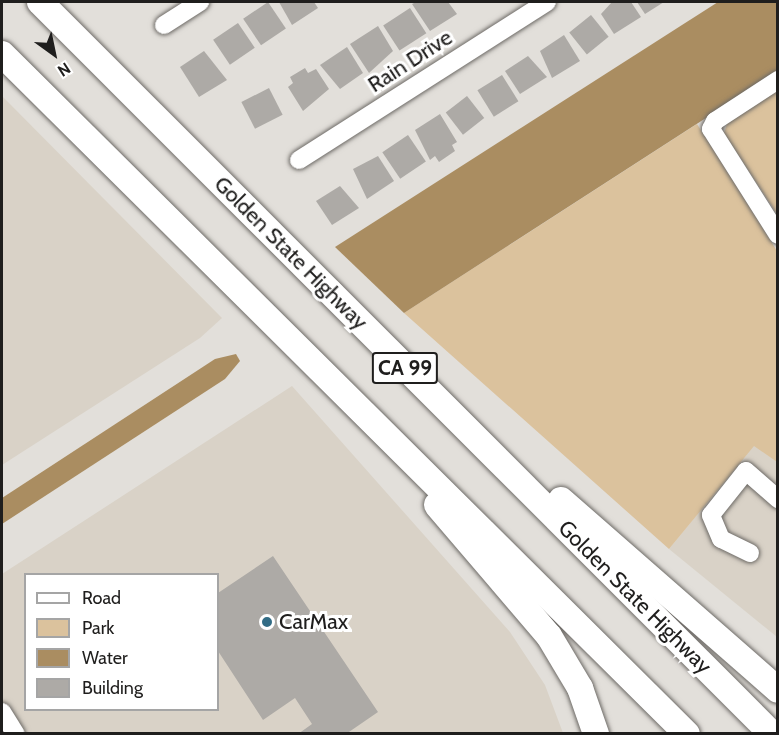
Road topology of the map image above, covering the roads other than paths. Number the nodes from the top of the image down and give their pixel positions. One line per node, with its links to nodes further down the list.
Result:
1 (40, 2): 9 (highway, Golden State Highway / CA 99)
2 (200, 2): 4 (street)
3 (547, 2): 7 (street, Rain Drive)
4 (164, 25)
5 (2, 54): 10 (highway, CA 99)
6 (777, 80): 8 (street)
7 (299, 160)
8 (777, 235)
9 (355, 318): 13 (highway); 18 (highway, Golden State Highway / CA 99)
10 (310, 356): 16 (highway); 17 (highway, CA 99)
11 (777, 499): 12 (street)
12 (750, 553)
13 (777, 690)
14 (2, 712): 15 (street)
15 (16, 734)
16 (596, 734)
17 (687, 734)
18 (772, 734)

